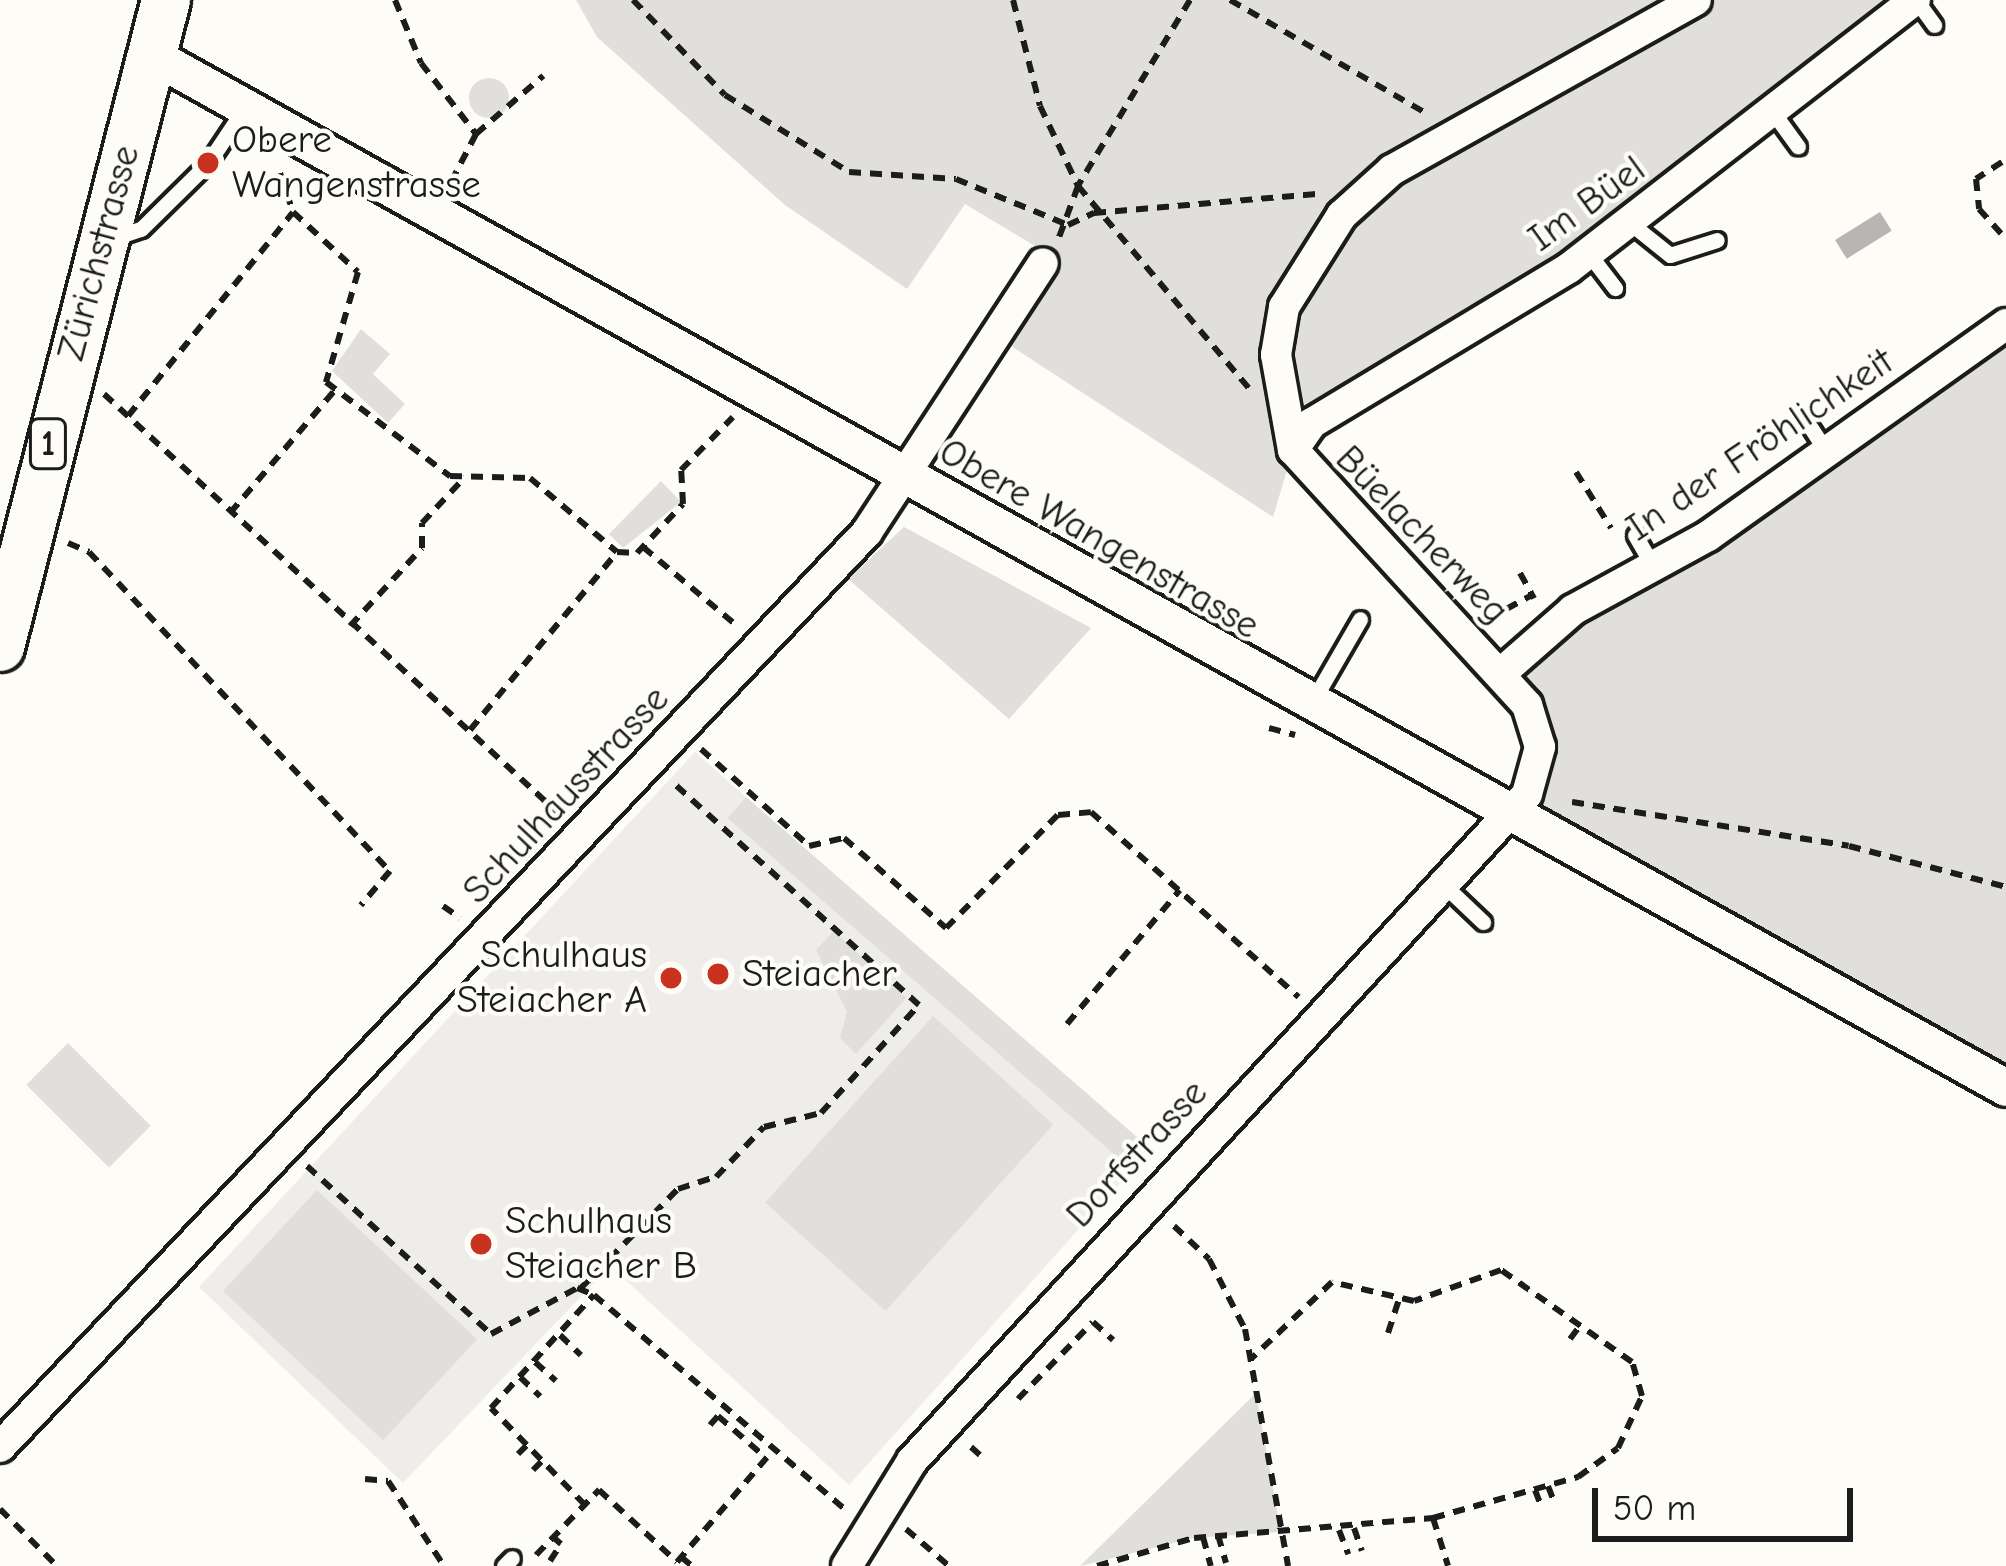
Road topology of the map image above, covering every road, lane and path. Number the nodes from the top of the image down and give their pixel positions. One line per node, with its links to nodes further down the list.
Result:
1 (166, 0): 10 (main road, Zürichstrasse / 1)
2 (395, 0): 14 (path)
3 (633, 0): 25 (path)
4 (1013, 0): 21 (path)
5 (1190, 0): 21 (path)
6 (1230, 0): 15 (path)
7 (1696, 0): 15 (street, Büelacherweg)
8 (1916, 0): 9 (lane); 13 (street, Im Büel)
9 (1934, 25)
10 (152, 56): 12 (street, Obere Wangenstrasse); 28 (main road, Zürichstrasse / 1)
11 (543, 76): 14 (path)
12 (244, 106): 28 (lane); 42 (street, Obere Wangenstrasse)
13 (1775, 115): 16 (lane); 24 (street, Im Büel)
14 (476, 134): 19 (path)
15 (1442, 143): 20 (street, Büelacherweg)
16 (1798, 147)
17 (2002, 162): 26 (path)
18 (280, 173): 22 (path)
19 (451, 182)
20 (1378, 183): 23 (path); 36 (street, Büelacherweg)
21 (1078, 186): 23 (path); 25 (path)
22 (293, 212): 35 (path); 38 (path)
23 (1094, 212): 25 (path); 36 (path)
24 (1630, 223): 27 (lane); 30 (street, Im Büel)
25 (1068, 224): 31 (path)
26 (2003, 238): 29 (path)
27 (1717, 240)
28 (101, 242): 54 (main road, Zürichstrasse / 1)
29 (2006, 251)
30 (1589, 254): 32 (lane); 39 (street, Im Büel)
31 (1043, 262): 42 (street, Schulhausstrasse)
32 (1615, 288)
33 (2006, 324): 49 (street, In der Fröhlichkeit)
34 (98, 387): 38 (path)
35 (334, 390): 41 (path); 43 (path)
36 (1280, 408): 39 (street, Büelacherweg)
37 (736, 413): 47 (path)
38 (128, 416): 43 (path)
39 (1292, 450): 55 (street, Büelacherweg)
40 (1576, 472): 44 (path)
41 (465, 476): 48 (path); 53 (path)
42 (907, 479): 57 (street, Obere Wangenstrasse); 60 (street, Schulhausstrasse)
43 (230, 513): 53 (path)
44 (1611, 529)
45 (1635, 535): 49 (lane)
46 (56, 542): 67 (path)
47 (644, 547): 48 (path); 52 (path)
48 (617, 552): 59 (path)
49 (1653, 566): 56 (street, In der Fröhlichkeit)
50 (1532, 595): 55 (path)
51 (1360, 619): 57 (lane)
52 (737, 626)
53 (349, 627): 59 (path)
54 (2, 630)
55 (1462, 634): 56 (street, Büelacherweg)
56 (1500, 674): 62 (street, Büelacherweg)
57 (1308, 722): 58 (path); 62 (street, Obere Wangenstrasse)
58 (1269, 728)
59 (470, 730): 63 (path)
60 (680, 731): 66 (path); 72 (street, Schulhausstrasse)
61 (654, 792): 74 (path)
62 (1517, 804): 64 (street, Dorfstrasse); 65 (path); 71 (street, Obere Wangenstrasse)
63 (568, 823)
64 (1444, 885): 68 (lane); 73 (street, Dorfstrasse)
65 (2006, 887)
66 (1180, 890): 69 (path); 70 (path)
67 (361, 905)
68 (1483, 922)
69 (1307, 1004)
70 (1066, 1024)
71 (2006, 1088)
72 (287, 1148): 74 (path); 94 (street, Schulhausstrasse)
73 (1143, 1203): 84 (path); 110 (street, Dorfstrasse)
74 (580, 1289): 75 (path)
75 (594, 1295): 80 (path); 95 (path)
76 (1400, 1300): 78 (path); 79 (path); 84 (path)
77 (1093, 1322): 82 (path)
78 (1582, 1323): 81 (path); 102 (path)
79 (1388, 1333)
80 (560, 1335): 83 (path); 85 (path)
81 (1570, 1339)
82 (1112, 1340)
83 (581, 1355)
84 (1251, 1359): 114 (path)
85 (535, 1361): 86 (path); 87 (path)
86 (520, 1377): 88 (path); 92 (path)
87 (556, 1381)
88 (541, 1396)
89 (710, 1425): 90 (path)
90 (735, 1430): 91 (path); 98 (path)
91 (728, 1439)
92 (526, 1445): 96 (path); 99 (path)
93 (971, 1447): 97 (path)
94 (0, 1448)
95 (775, 1448): 98 (path); 110 (path)
96 (518, 1454)
97 (980, 1456)
98 (766, 1458): 120 (path)
99 (542, 1461): 100 (path); 108 (path)
100 (533, 1470)
101 (365, 1479): 104 (path)
102 (1548, 1486): 103 (path); 106 (path)
103 (1535, 1490): 107 (path); 111 (path)
104 (393, 1492): 105 (path); 126 (path)
105 (385, 1499)
106 (1553, 1499)
107 (1540, 1503)
108 (585, 1505): 116 (path); 120 (path)
109 (0, 1509): 125 (path)
110 (872, 1518): 128 (street, Dorfstrasse); 129 (path)
111 (1433, 1518): 112 (path); 132 (path)
112 (1354, 1528): 113 (path); 118 (path)
113 (1340, 1530): 114 (path); 119 (path)
114 (1282, 1532): 115 (path); 131 (path)
115 (1218, 1534): 117 (path); 123 (path)
116 (553, 1537): 121 (path); 122 (path)
117 (1203, 1537): 124 (path); 130 (path)
118 (1362, 1551)
119 (1348, 1554)
120 (681, 1557): 127 (path)
121 (550, 1561)
122 (514, 1563)
123 (1226, 1563)
124 (1102, 1565)
125 (57, 1566)
126 (444, 1566)
127 (692, 1566)
128 (847, 1566)
129 (949, 1566)
130 (1211, 1566)
131 (1288, 1566)
132 (1448, 1566)

